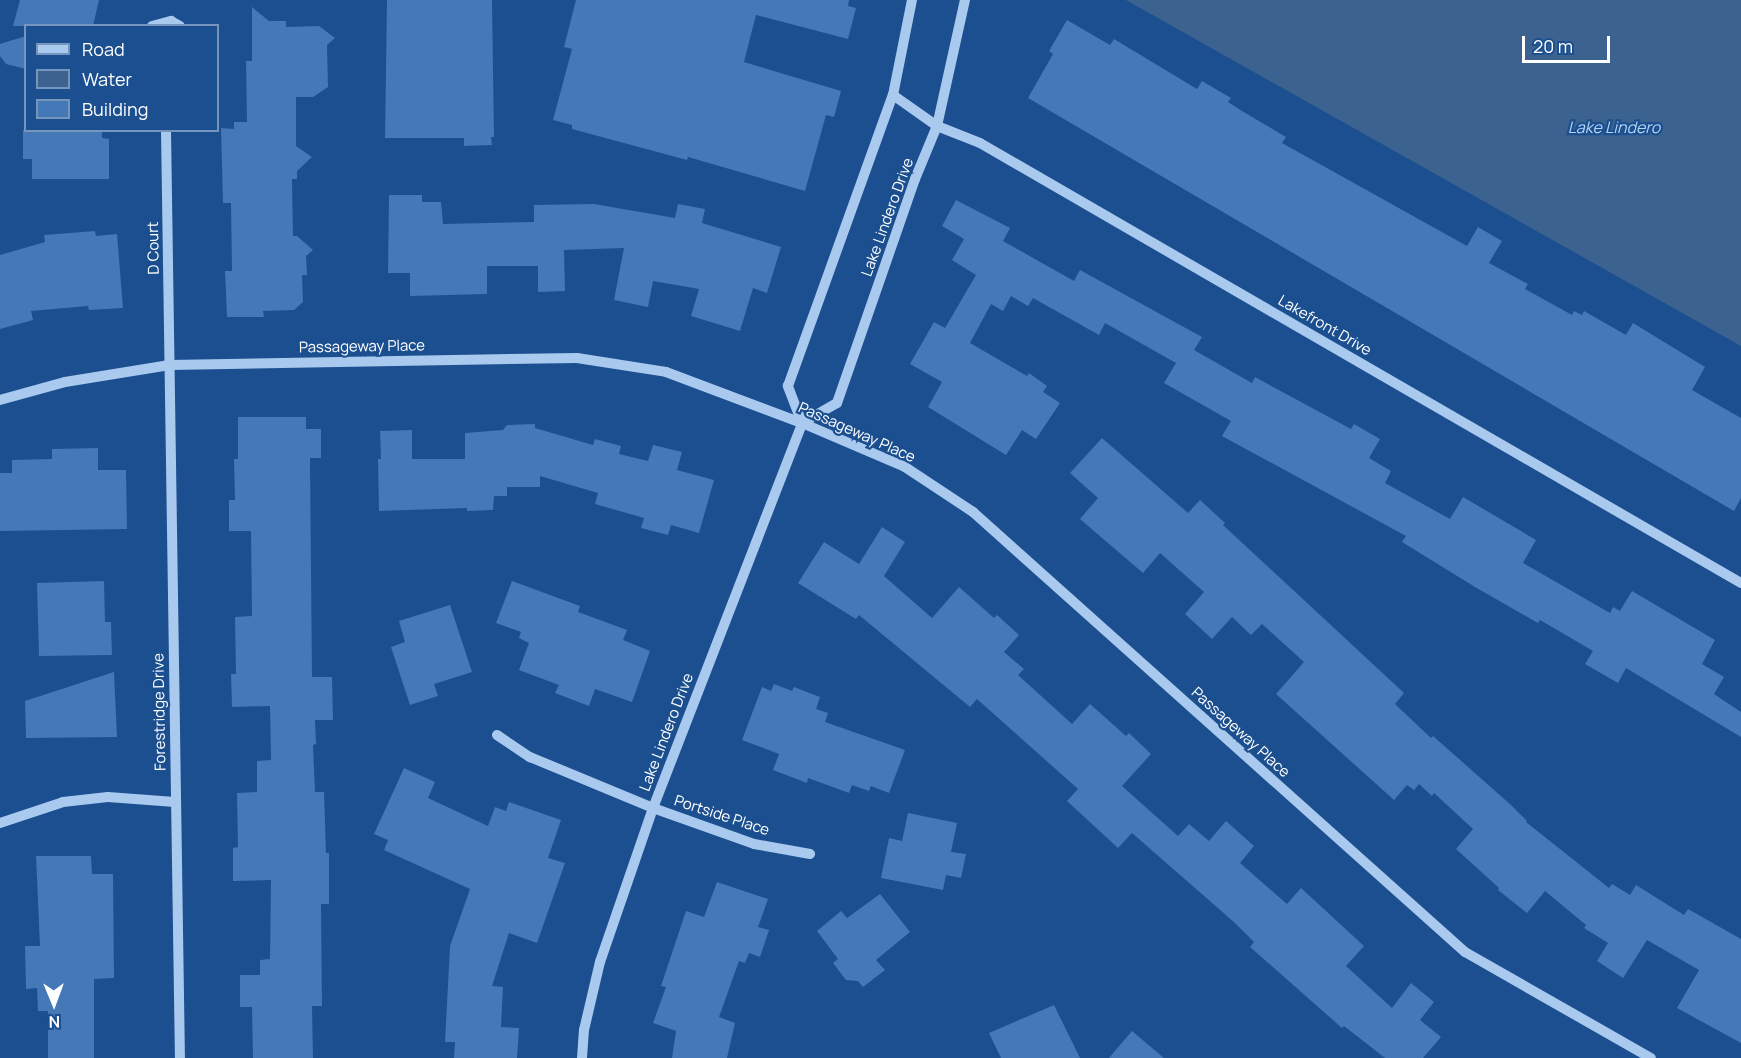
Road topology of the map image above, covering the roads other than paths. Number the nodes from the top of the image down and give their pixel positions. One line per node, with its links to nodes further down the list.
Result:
1 (912, 0): 5 (street)
2 (965, 0): 6 (street, Lake Lindero Drive)
3 (160, 24): 4 (street)
4 (176, 24)
5 (893, 94): 6 (street, Lakefront Drive); 10 (street)
6 (937, 126): 10 (street, Lake Lindero Drive); 11 (street, Lakefront Drive)
7 (166, 132): 8 (street, D Court)
8 (171, 365): 9 (street, Passageway Place); 10 (street, Passageway Place); 13 (street, Forestridge Drive)
9 (0, 400)
10 (802, 423): 14 (street, Lake Lindero Drive); 19 (street, Passageway Place)
11 (1741, 583)
12 (497, 735): 14 (street, Portside Place)
13 (175, 802): 15 (street); 17 (street, Forestridge Drive)
14 (653, 808): 16 (street, Portside Place); 18 (street, Lake Lindero Drive)
15 (0, 823)
16 (810, 854)
17 (180, 1058)
18 (582, 1058)
19 (1651, 1058)

